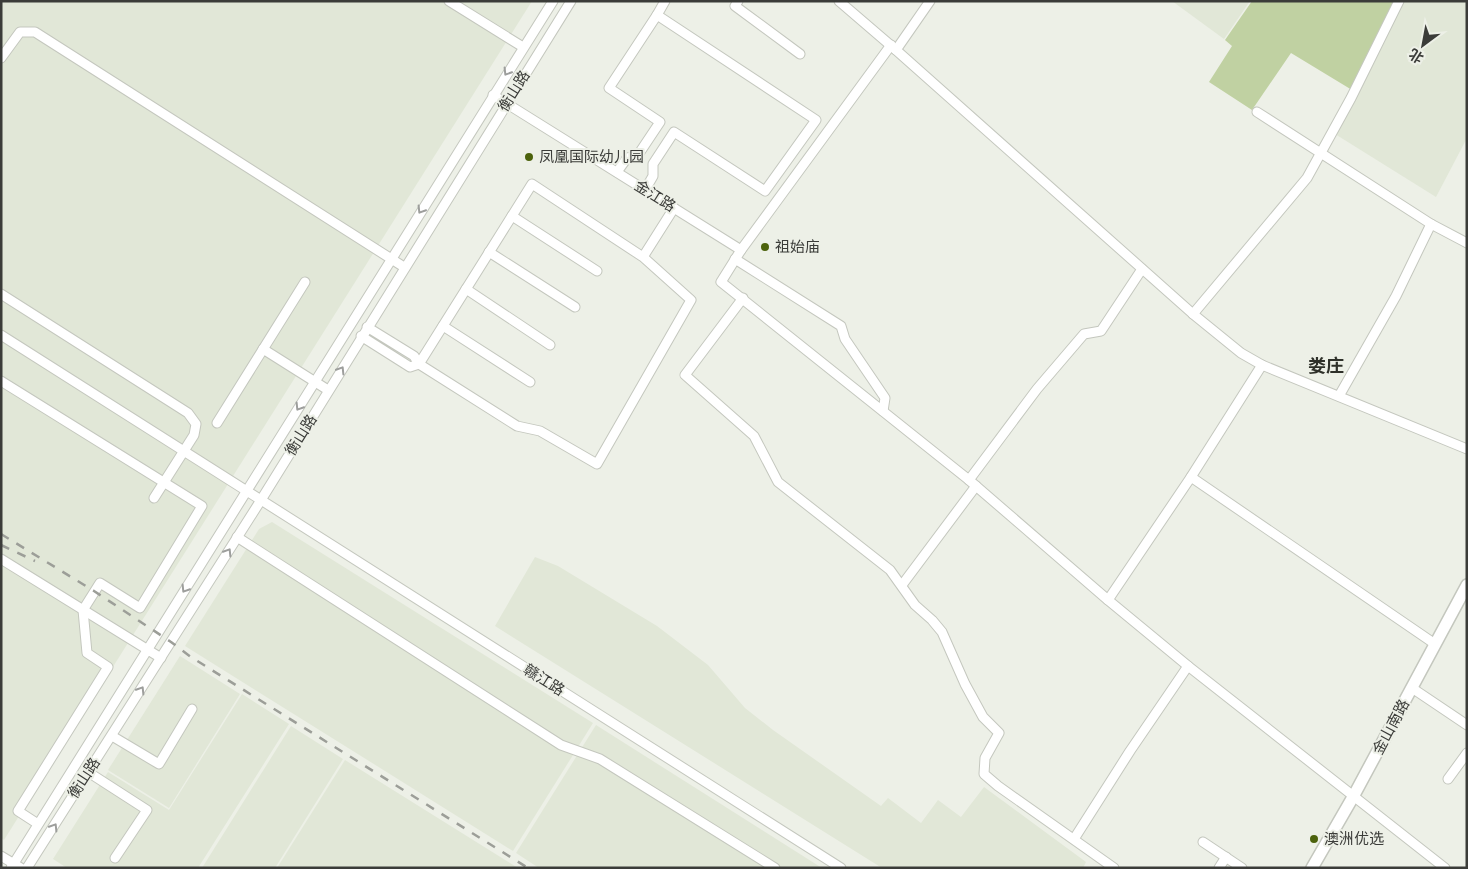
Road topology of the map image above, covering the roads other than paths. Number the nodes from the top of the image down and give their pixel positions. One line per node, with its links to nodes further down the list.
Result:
1 (449, 1): 10 (street)
2 (553, 1): 10 (street, 衡山路)
3 (571, 1): 15 (street, 衡山路)
4 (665, 1): 9 (street)
5 (738, 1): 12 (street)
6 (839, 1): 11 (street)
7 (930, 1): 11 (street)
8 (1399, 1): 19 (street)
9 (657, 15): 17 (street); 18 (street)
10 (523, 47): 14 (street, 衡山路, one-way to 14)
11 (894, 48): 26 (street); 32 (street)
12 (800, 54)
13 (1, 58): 29 (street)
14 (493, 95): 15 (street, 金江路); 29 (street, 衡山路, one-way to 29)
15 (506, 103): 20 (street, 金江路); 31 (street, 衡山路)
16 (1257, 112): 19 (street)
17 (660, 122): 18 (street); 20 (street)
18 (674, 132): 21 (street)
19 (1321, 154): 24 (street); 39 (street)
20 (617, 172): 21 (street, 金江路)
21 (645, 190): 22 (street, 金江路)
22 (674, 208): 26 (street, 金江路); 28 (street)
23 (512, 216): 27 (street); 28 (street); 33 (street)
24 (1431, 224): 25 (street); 52 (street)
25 (1467, 243)
26 (741, 250): 30 (street)
27 (489, 252): 35 (street); 38 (street)
28 (644, 256): 46 (street)
29 (391, 259): 31 (street); 49 (street, 衡山路)
30 (735, 259): 37 (street); 53 (street)
31 (404, 268): 41 (street, 衡山路)
32 (1142, 269): 39 (street); 59 (street)
33 (597, 271)
34 (305, 282): 45 (street)
35 (466, 290): 40 (street); 44 (street)
36 (1, 294): 56 (street)
37 (742, 298): 53 (street); 65 (street)
38 (575, 307)
39 (1193, 314): 47 (street)
40 (443, 326): 46 (street); 50 (street)
41 (367, 327): 43 (street, 衡山路); 46 (street)
42 (1, 336): 56 (street, 赣江路)
43 (362, 336): 46 (street); 51 (street, 衡山路, one-way to 43)
44 (550, 345)
45 (263, 349): 49 (street); 54 (street)
46 (419, 364)
47 (1262, 365): 52 (street); 57 (street)
48 (1, 381): 58 (street)
49 (314, 381): 51 (street); 60 (street, 衡山路, one-way to 60)
50 (530, 382)
51 (328, 390): 62 (street, 衡山路)
52 (1338, 396): 55 (street)
53 (883, 411): 59 (street)
54 (217, 422)
55 (1467, 449)
56 (184, 450): 58 (street); 60 (street, 赣江路)
57 (1191, 477): 67 (street); 69 (street)
58 (164, 482): 61 (street); 68 (street)
59 (973, 483): 65 (street); 67 (street)
60 (246, 492): 62 (street, 赣江路); 70 (street, 衡山路, one-way to 70)
61 (154, 498)
62 (260, 500): 63 (street, 衡山路); 90 (street, 赣江路)
63 (237, 537): 71 (street, 衡山路, one-way to 63); 89 (street)
64 (1, 559): 68 (street)
65 (902, 585): 82 (street)
66 (1467, 585): 69 (main road, 金山南路)
67 (1108, 600): 72 (street)
68 (83, 610): 70 (street); 81 (street)
69 (1435, 644): 73 (main road, 金山南路)
70 (147, 650): 71 (street); 81 (street, 衡山路)
71 (160, 658): 76 (street, 衡山路, one-way to 71)
72 (1188, 666): 80 (street); 82 (street)
73 (1412, 688): 75 (street); 80 (main road, 金山南路)
74 (192, 710): 76 (street)
75 (1467, 725)
76 (112, 736): 78 (street, 衡山路)
77 (1467, 754): 79 (street)
78 (88, 772): 85 (street); 88 (street, 衡山路, one-way to 78)
79 (1448, 779)
80 (1353, 797): 94 (main road, 金山南路); 95 (street)
81 (38, 824): 87 (street, 衡山路)
82 (1074, 839): 91 (street)
83 (1202, 842): 86 (street)
84 (1, 856): 87 (street)
85 (116, 858)
86 (1226, 858): 92 (street); 93 (street)
87 (15, 866)
88 (27, 868)
89 (775, 868)
90 (841, 868)
91 (1114, 868)
92 (1219, 868)
93 (1242, 868)
94 (1312, 868)
95 (1445, 868)

